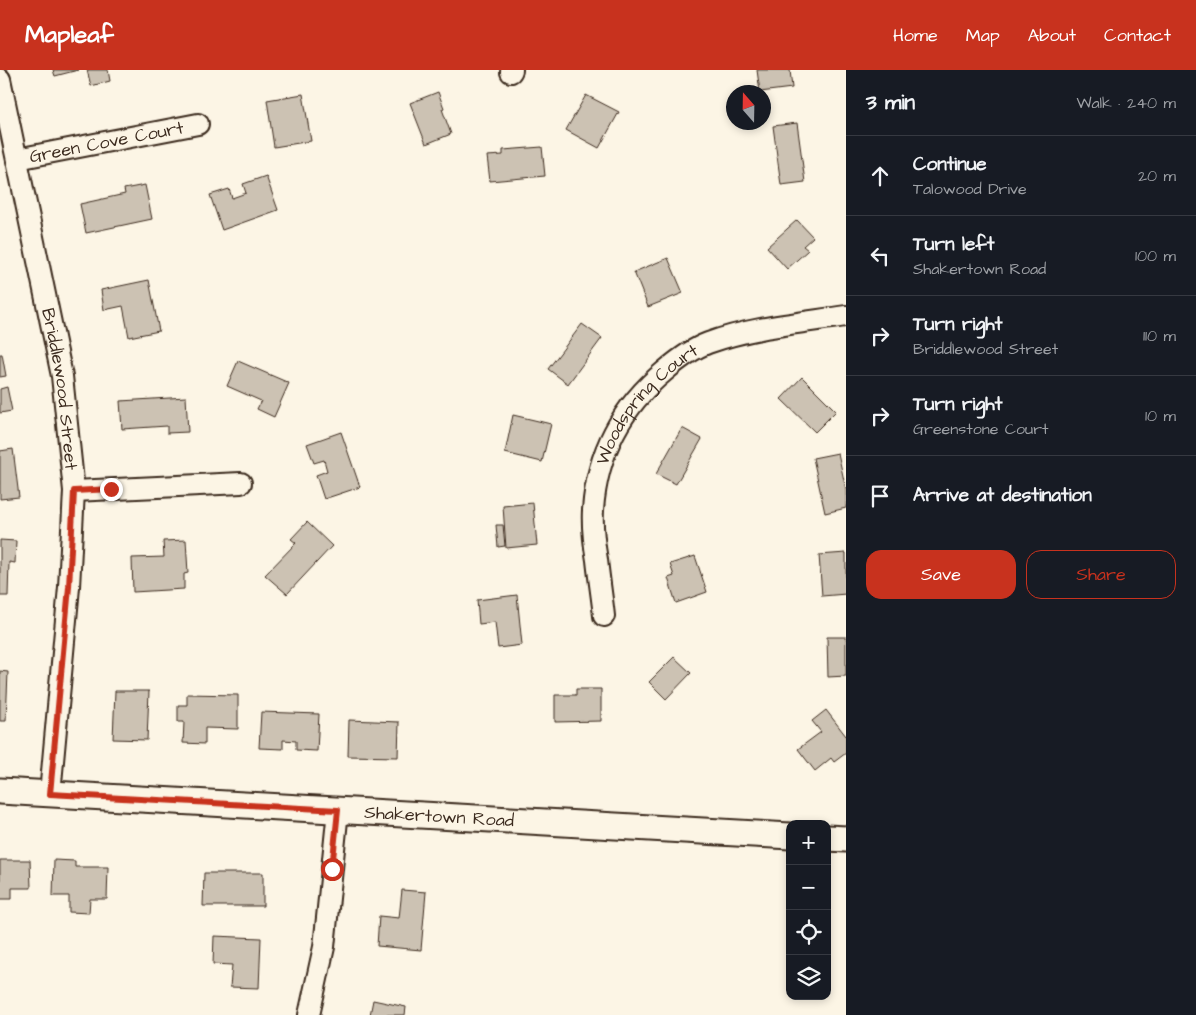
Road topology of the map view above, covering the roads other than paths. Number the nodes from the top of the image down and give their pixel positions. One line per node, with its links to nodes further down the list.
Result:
1 (0, 79): 3 (street, Briddlewood Street)
2 (198, 124): 3 (street, Green Cove Court)
3 (17, 159): 6 (street, Briddlewood Street)
4 (846, 316): 7 (street, Woodspring Court)
5 (241, 484): 6 (street)
6 (74, 491): 9 (street, Briddlewood Street)
7 (604, 616)
8 (0, 791): 9 (street, Shakertown Road)
9 (50, 794): 10 (street, Shakertown Road)
10 (338, 810): 11 (street, Shakertown Road); 14 (street)
11 (786, 836)
12 (831, 838): 13 (street)
13 (846, 839)
14 (309, 1015)

